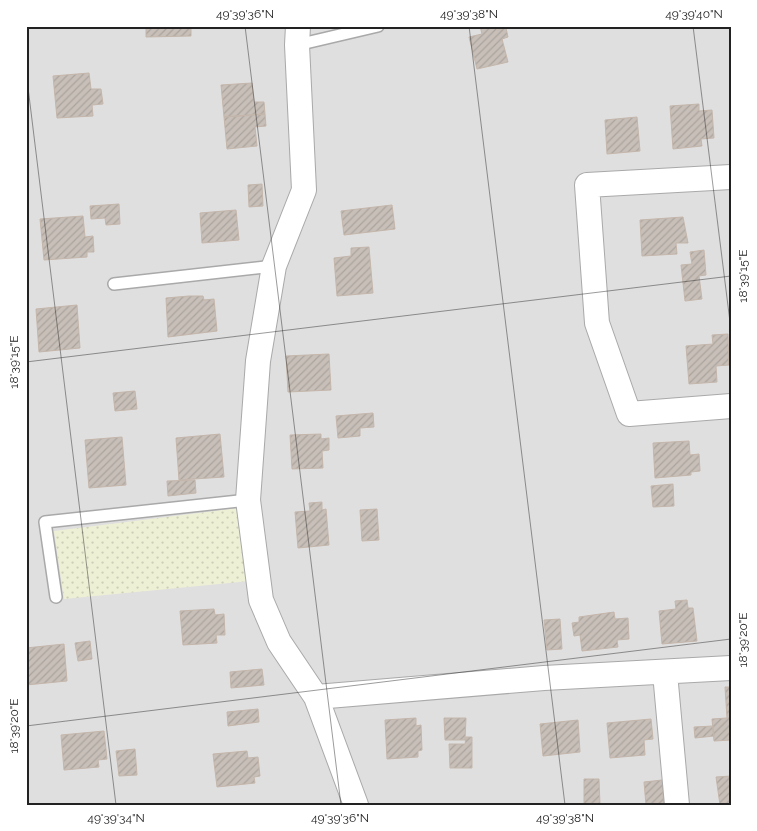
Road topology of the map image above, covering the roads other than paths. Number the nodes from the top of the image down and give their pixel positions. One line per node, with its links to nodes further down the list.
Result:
1 (378, 26): 2 (lane)
2 (297, 36): 4 (street)
3 (731, 177): 6 (street)
4 (274, 266): 5 (lane); 7 (street)
5 (114, 284)
6 (731, 406)
7 (248, 500): 8 (lane); 11 (street)
8 (56, 597)
9 (731, 668): 10 (street)
10 (665, 673): 11 (street); 13 (street)
11 (316, 697): 12 (street)
12 (356, 805)
13 (677, 805)

